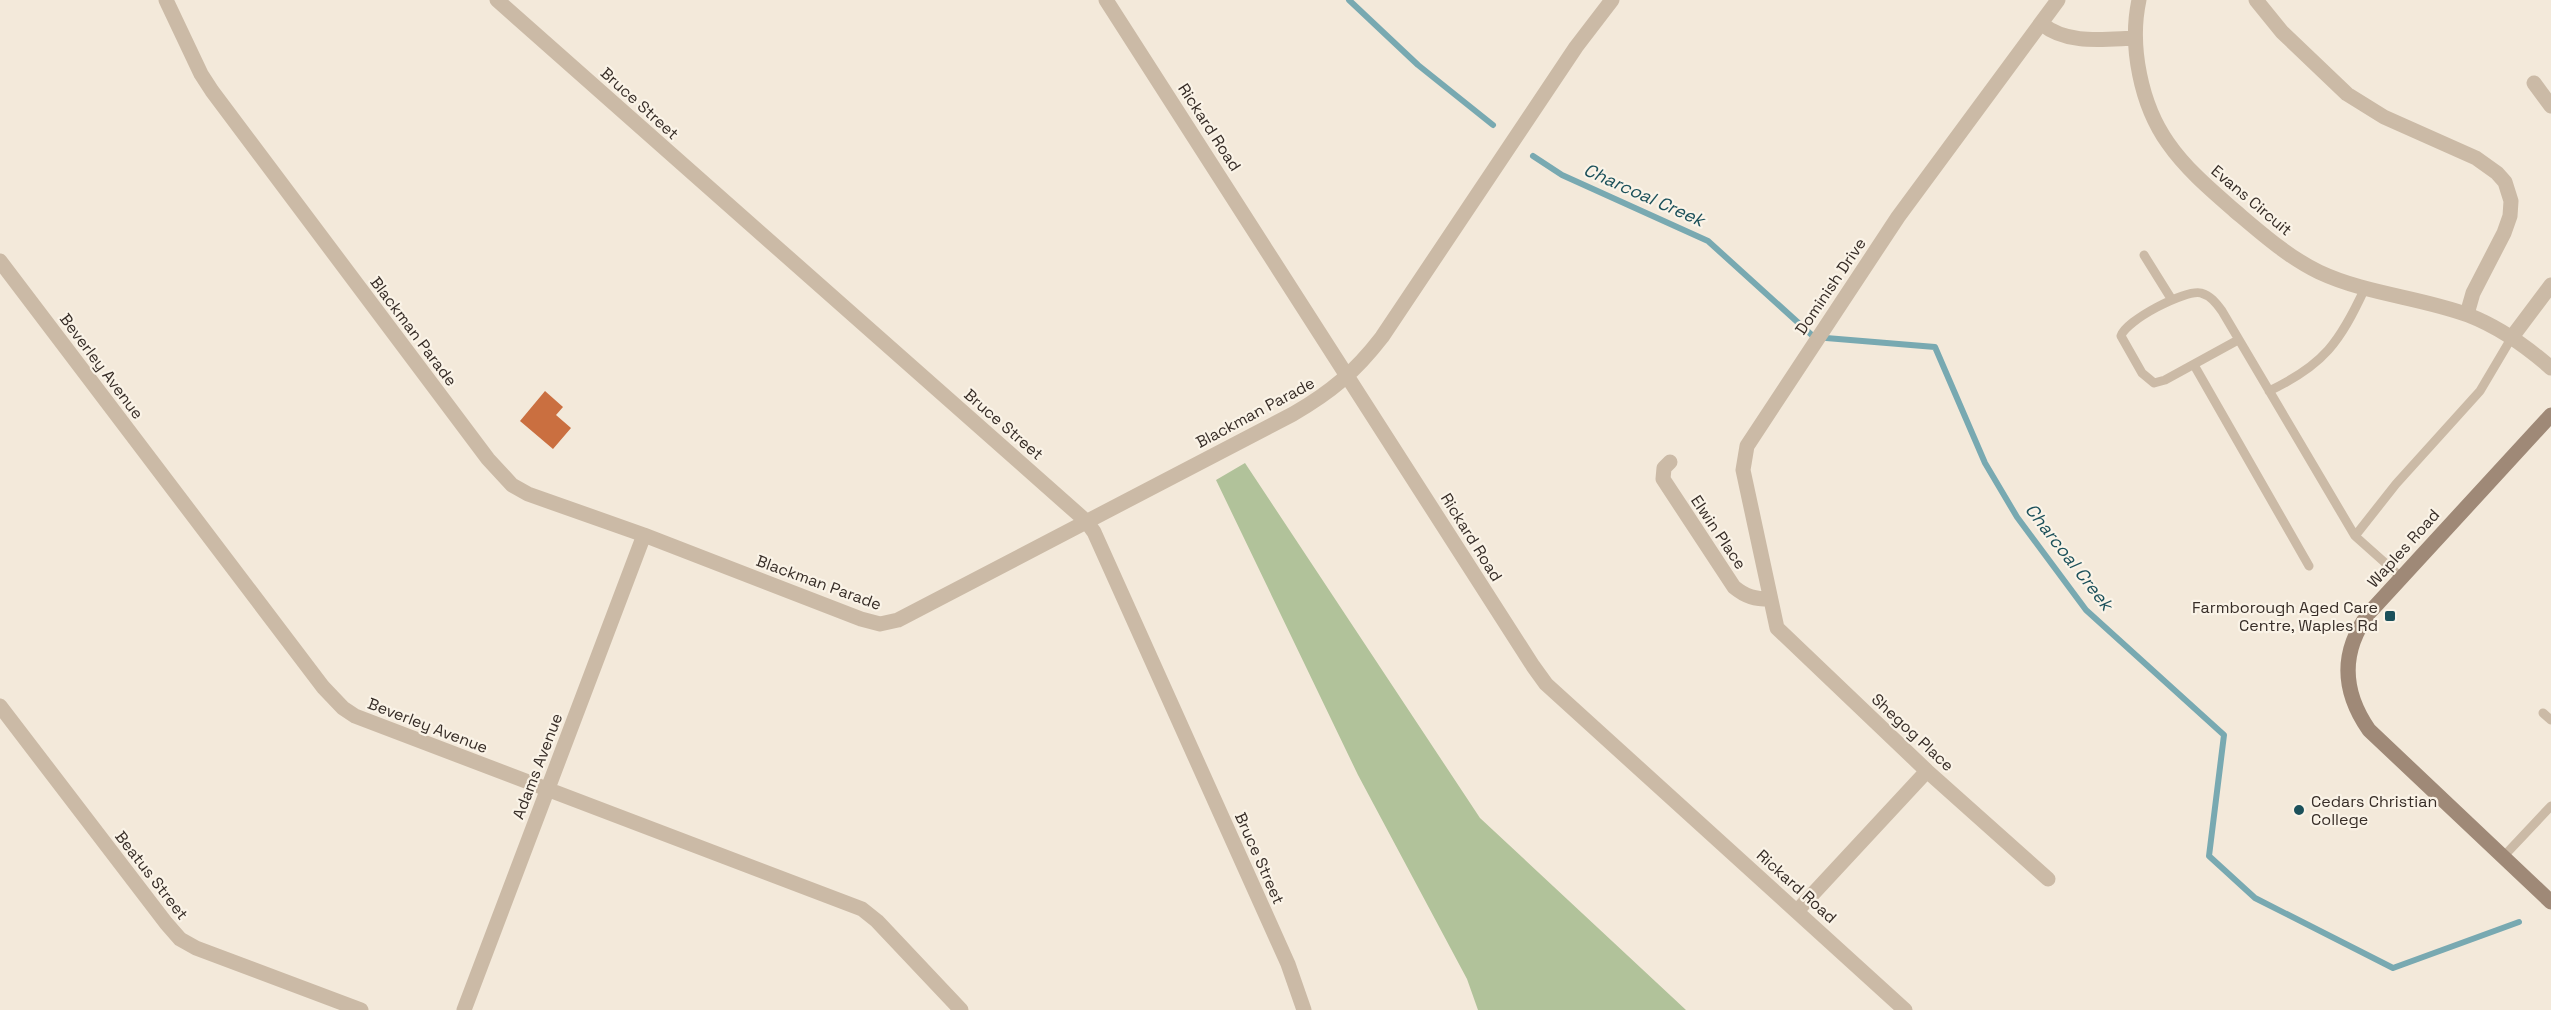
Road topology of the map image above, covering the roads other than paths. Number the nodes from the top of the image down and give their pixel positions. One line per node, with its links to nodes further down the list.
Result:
1 (166, 0): 27 (street, Blackman Parade)
2 (497, 0): 26 (street, Bruce Street)
3 (1106, 0): 22 (street, Rickard Road)
4 (1612, 0): 22 (street, Blackman Parade)
5 (2058, 0): 8 (street, Dominish Drive)
6 (2139, 0): 9 (street, Evans Circuit)
7 (2256, 0): 17 (street)
8 (2042, 24): 9 (street); 31 (street, Dominish Drive)
9 (2135, 38): 15 (street, Evans Circuit)
10 (2534, 83): 11 (street)
11 (2551, 106)
12 (2144, 255): 16 (lane)
13 (0, 261): 36 (street, Beverley Avenue)
14 (2551, 285): 18 (street)
15 (2365, 288): 17 (street, Evans Circuit); 23 (lane)
16 (2172, 300): 19 (lane); 20 (lane)
17 (2467, 314): 18 (street, Evans Circuit)
18 (2512, 337): 21 (street, Evans Circuit); 28 (lane)
19 (2238, 340): 20 (lane); 23 (lane)
20 (2194, 364): 29 (lane)
21 (2551, 368)
22 (1349, 376): 26 (street, Blackman Parade); 41 (street, Rickard Road)
23 (2269, 391): 28 (lane)
24 (2551, 415): 30 (street, Waples Road)
25 (1670, 462): 31 (street, Elwin Place)
26 (1086, 521): 27 (street, Blackman Parade); 45 (street, Bruce Street)
27 (644, 535): 36 (street, Adams Avenue)
28 (2355, 536): 30 (lane)
29 (2308, 566)
30 (2401, 577): 38 (street, Waples Road)
31 (1770, 599): 35 (street, Shegog Place)
32 (0, 706): 42 (street, Beatus Street)
33 (2543, 713): 34 (lane)
34 (2551, 720)
35 (1928, 771): 39 (street, Shegog Place); 41 (street)
36 (547, 790): 43 (street, Adams Avenue); 44 (street, Beverley Avenue)
37 (2551, 806): 38 (lane)
38 (2503, 857): 40 (street, Waples Road)
39 (2048, 879)
40 (2551, 902)
41 (1797, 911): 46 (street, Rickard Road)
42 (361, 1010)
43 (464, 1010)
44 (961, 1010)
45 (1304, 1010)
46 (1905, 1010)

